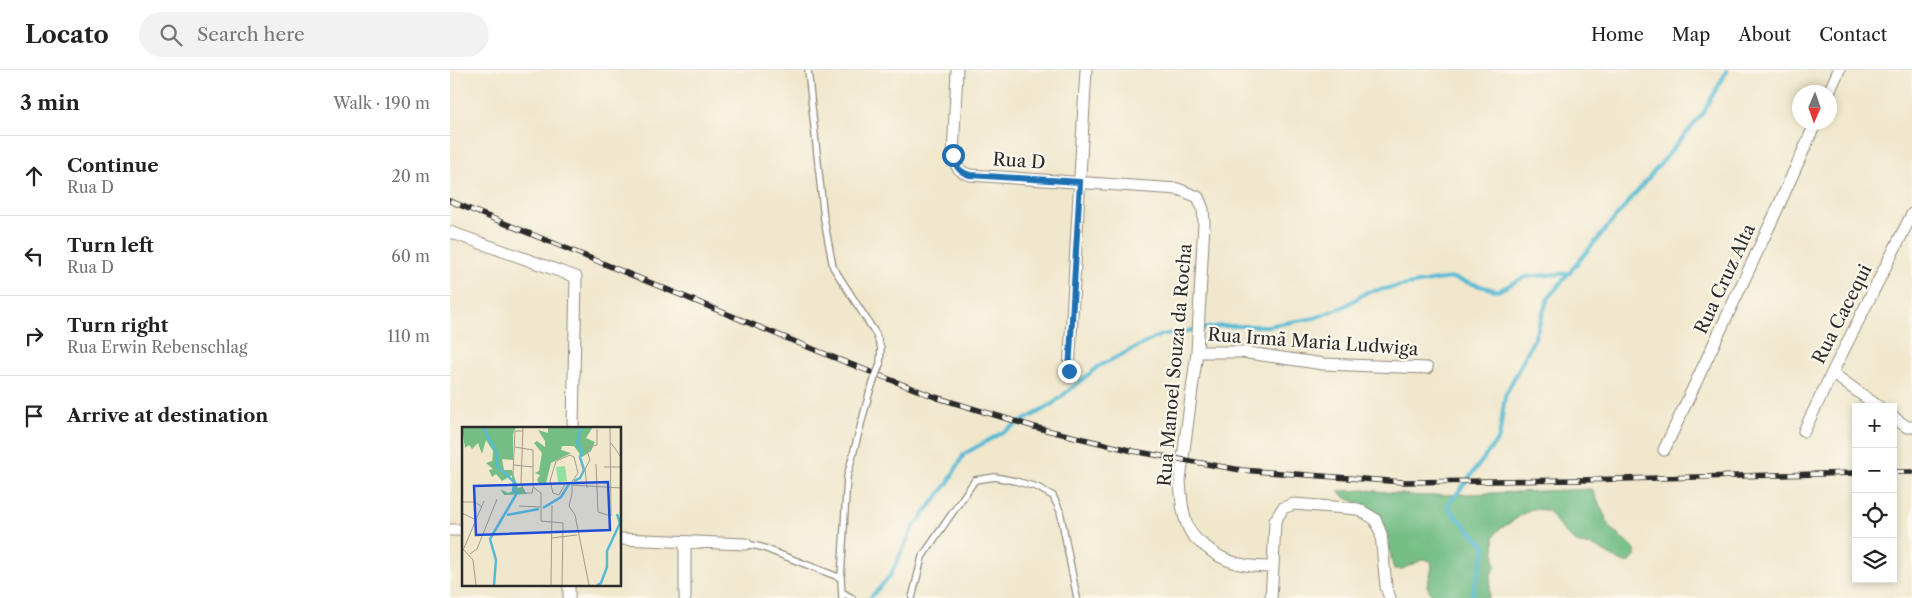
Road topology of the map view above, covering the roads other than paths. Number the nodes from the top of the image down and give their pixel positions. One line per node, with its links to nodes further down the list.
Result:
1 (808, 70): 25 (lane, bridge)
2 (958, 70): 7 (street, Rua D)
3 (1086, 70): 7 (street)
4 (1839, 70): 5 (street)
5 (1832, 85)
6 (1812, 130): 20 (street, Rua Cruz Alta)
7 (1080, 182): 11 (street, Rua Manoel Souza da Rocha); 13 (street)
8 (1912, 214): 9 (street, Rua Cacequi)
9 (1909, 230): 14 (street, Rua Cacequi)
10 (450, 232): 17 (street)
11 (1196, 352): 12 (street, Rua Irmã Maria Ludwiga); 24 (street, Rua Manoel Souza da Rocha)
12 (1427, 368)
13 (1069, 371)
14 (1832, 373): 15 (street); 19 (street, Rua Cacequi)
15 (1873, 403)
16 (1897, 420): 18 (street)
17 (573, 427)
18 (1912, 427)
19 (1804, 431)
20 (1664, 450)
21 (621, 539): 22 (street)
22 (685, 542): 23 (street); 27 (street)
23 (746, 544): 25 (lane)
24 (1273, 567): 31 (street); 32 (street)
25 (841, 578): 26 (lane)
26 (842, 595): 28 (lane)
27 (685, 598)
28 (852, 598)
29 (912, 598): 30 (lane)
30 (1077, 598)
31 (1271, 598)
32 (1390, 598)

